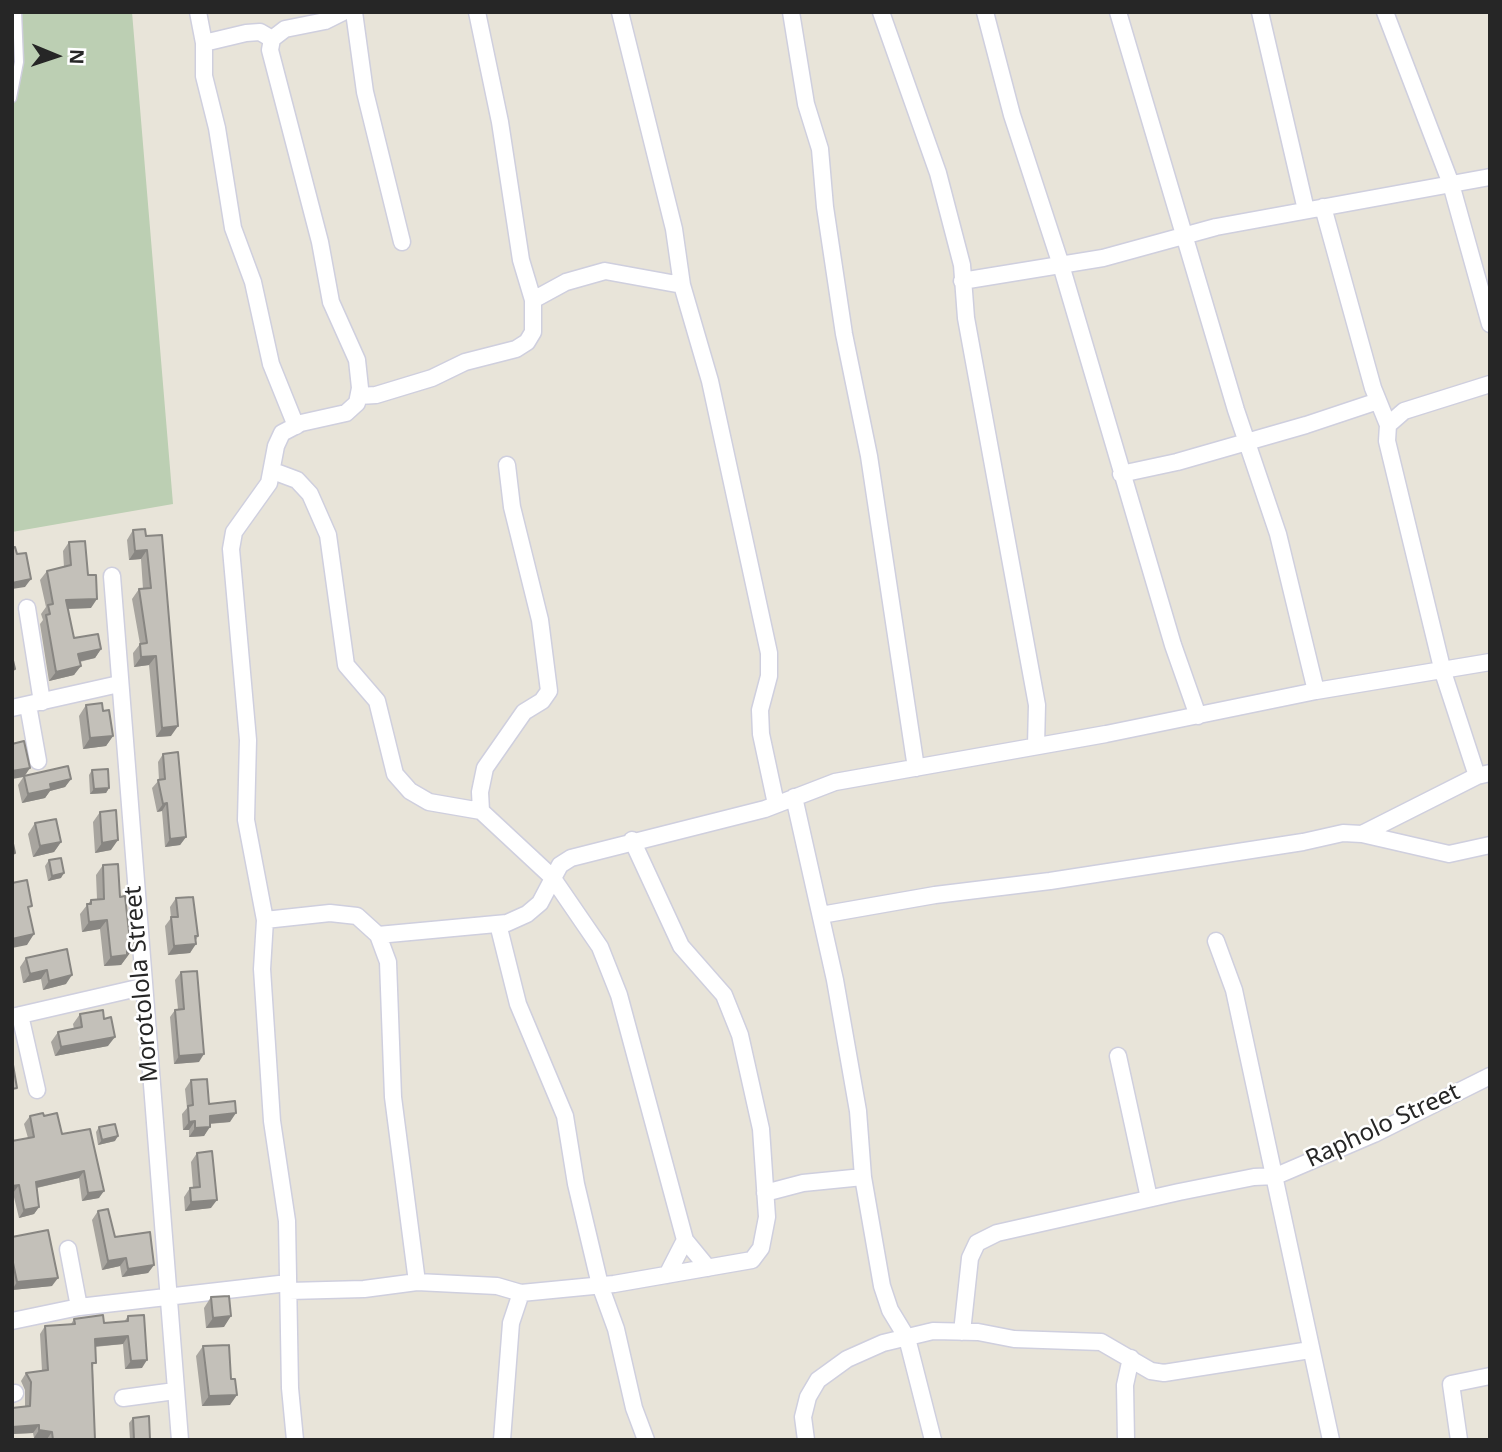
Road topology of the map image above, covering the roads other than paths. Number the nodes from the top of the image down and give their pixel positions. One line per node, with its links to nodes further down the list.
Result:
1 (17, 12): 15 (lane)
2 (198, 12): 14 (street)
3 (344, 12): 13 (street)
4 (354, 12): 21 (street)
5 (477, 12): 25 (street)
6 (620, 12): 24 (street)
7 (791, 12): 46 (street)
8 (881, 12): 23 (street)
9 (985, 12): 22 (street)
10 (1118, 12): 20 (street)
11 (1261, 12): 19 (street)
12 (1385, 12): 17 (street)
13 (272, 39): 14 (street); 28 (street)
14 (204, 43): 31 (street)
15 (12, 98)
16 (1490, 177): 17 (street)
17 (1451, 184): 18 (street); 26 (street)
18 (1323, 207): 19 (street); 29 (street)
19 (1306, 210): 20 (street)
20 (1185, 236): 22 (street); 32 (street)
21 (402, 242)
22 (1061, 265): 23 (street); 35 (street)
23 (962, 281): 44 (street)
24 (682, 285): 25 (street); 49 (street)
25 (533, 300): 28 (street)
26 (1490, 324)
27 (1490, 384): 30 (street)
28 (359, 396): 31 (street)
29 (1378, 401): 30 (street); 32 (street)
30 (1388, 425): 39 (street)
31 (296, 426): 34 (street)
32 (1247, 442): 35 (street); 41 (street)
33 (507, 465): 50 (street)
34 (273, 471): 50 (street); 56 (street)
35 (1121, 474): 43 (street)
36 (111, 576): 40 (street, Morotolola Street)
37 (27, 608): 42 (street)
38 (1490, 662): 39 (street)
39 (1443, 672): 41 (street); 47 (street)
40 (118, 684): 42 (street); 60 (street, Morotolola Street)
41 (1316, 691): 43 (street)
42 (27, 705): 45 (street)
43 (1198, 716): 44 (street)
44 (1036, 746): 46 (street)
45 (38, 761)
46 (916, 768): 48 (street)
47 (1483, 774): 51 (street)
48 (794, 797): 49 (street); 55 (street)
49 (776, 804): 52 (street)
50 (481, 811): 54 (street)
51 (1362, 834): 53 (street); 55 (street)
52 (632, 841): 54 (street); 67 (street)
53 (1490, 845)
54 (552, 877): 57 (street); 69 (street)
55 (821, 915): 66 (street)
56 (265, 920): 58 (street); 75 (street)
57 (498, 924): 58 (street); 74 (street)
58 (378, 935): 73 (street)
59 (1216, 941): 65 (street)
60 (142, 988): 61 (street); 77 (street, Morotolola Street)
61 (16, 1016): 64 (street)
62 (1118, 1056): 68 (street)
63 (1488, 1080): 65 (street, Rapholo Street)
64 (37, 1090)
65 (1276, 1176): 68 (street, Rapholo Street); 82 (street)
66 (863, 1177): 67 (street); 81 (street)
67 (765, 1193): 71 (street)
68 (1149, 1198): 80 (street, Rapholo Street)
69 (685, 1240): 71 (street); 72 (street)
70 (68, 1249): 78 (street)
71 (708, 1268): 72 (street)
72 (667, 1275): 74 (street)
73 (417, 1282): 75 (street); 76 (street)
74 (600, 1285): 76 (street); 90 (street)
75 (288, 1287): 77 (street); 88 (street)
76 (521, 1293): 89 (street)
77 (168, 1295): 78 (street); 85 (street, Morotolola Street)
78 (79, 1307): 79 (street)
79 (12, 1321)
80 (962, 1332): 81 (street); 83 (street)
81 (907, 1338): 91 (street); 92 (street)
82 (1310, 1350): 83 (street); 94 (street)
83 (1131, 1358): 93 (street)
84 (1490, 1376): 95 (street)
85 (175, 1391): 86 (street); 87 (street, Morotolola Street)
86 (123, 1398)
87 (180, 1440)
88 (295, 1440)
89 (502, 1440)
90 (646, 1440)
91 (807, 1440)
92 (933, 1440)
93 (1126, 1440)
94 (1331, 1440)
95 (1460, 1440)

